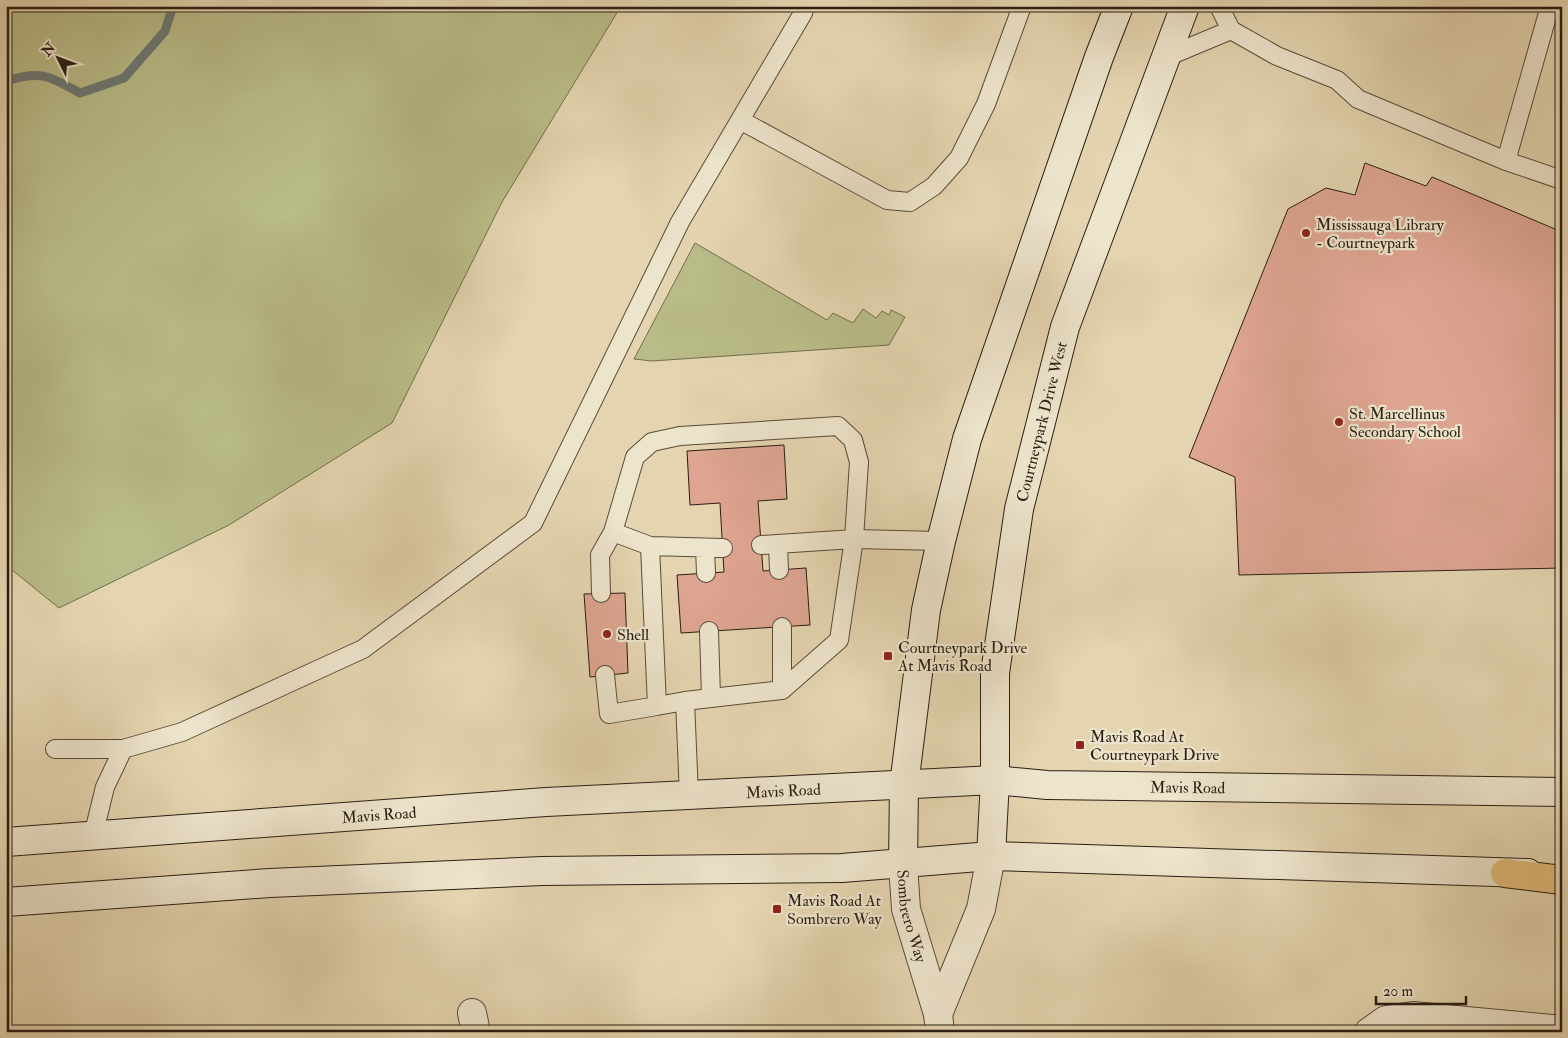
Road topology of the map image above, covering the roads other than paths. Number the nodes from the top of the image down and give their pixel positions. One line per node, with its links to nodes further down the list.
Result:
1 (804, 6): 9 (lane)
2 (1022, 6): 9 (lane)
3 (1119, 6): 14 (main road)
4 (1184, 6): 8 (main road, Courtneypark Drive West)
5 (1219, 6): 7 (lane)
6 (1550, 6): 10 (lane)
7 (1231, 30): 8 (lane); 10 (lane)
8 (1164, 58): 28 (main road, Courtneypark Drive West)
9 (740, 120): 27 (lane)
10 (1506, 161): 11 (lane)
11 (1562, 180)
12 (613, 532): 13 (lane); 15 (lane); 18 (lane)
13 (854, 539): 14 (lane); 16 (lane); 22 (lane)
14 (942, 541): 29 (main road)
15 (650, 546): 17 (lane); 25 (lane)
16 (779, 570)
17 (706, 573)
18 (601, 594)
19 (782, 627): 22 (lane)
20 (710, 631): 23 (lane)
21 (605, 675): 25 (lane)
22 (782, 690): 23 (lane)
23 (711, 697): 24 (lane)
24 (685, 700): 25 (lane); 31 (lane)
25 (657, 706)
26 (55, 749): 27 (lane)
27 (123, 749): 32 (lane)
28 (996, 780): 29 (main road, Mavis Road); 30 (main road, Mavis Road); 34 (main road, Courtneypark Drive West)
29 (904, 785): 31 (main road, Mavis Road); 35 (main road, Sombrero Way)
30 (1562, 792)
31 (689, 796): 32 (main road, Mavis Road)
32 (93, 836): 33 (main road, Mavis Road)
33 (6, 842)
34 (991, 856): 35 (main road); 37 (main road); 40 (main road, Sombrero Way)
35 (903, 864): 39 (main road); 40 (main road, Sombrero Way)
36 (1562, 872): 37 (main road)
37 (1505, 873): 38 (highway)
38 (1562, 880)
39 (6, 902)
40 (939, 1023)
41 (1562, 1030): 42 (main road)
42 (1369, 1032)

